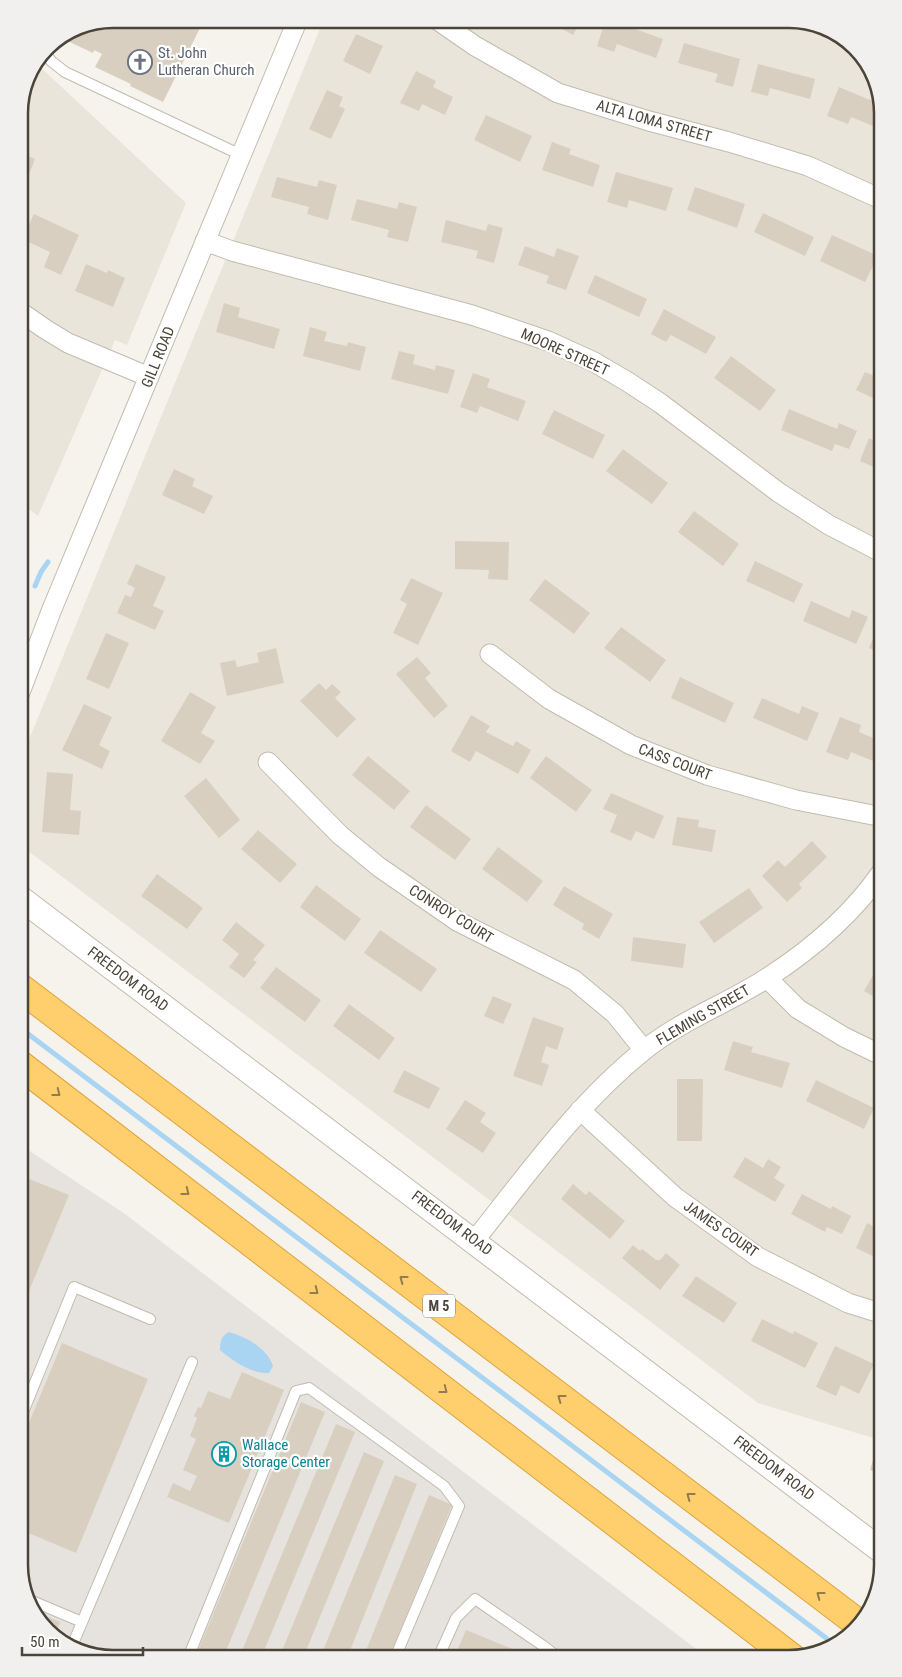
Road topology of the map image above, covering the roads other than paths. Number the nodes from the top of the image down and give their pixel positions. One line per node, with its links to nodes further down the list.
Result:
1 (294, 28): 4 (street, GILL ROAD)
2 (449, 28): 5 (street, ALTA LOMA STREET)
3 (48, 57): 4 (lane)
4 (241, 155): 6 (street, GILL ROAD)
5 (874, 196)
6 (205, 241): 8 (street, GILL ROAD); 9 (street, MOORE STREET)
7 (28, 318): 8 (street)
8 (149, 377): 11 (street, GILL ROAD)
9 (874, 548)
10 (490, 654): 13 (street, CASS COURT)
11 (28, 672)
12 (268, 762): 18 (street, CONROY COURT)
13 (874, 815)
14 (874, 884): 16 (street, FLEMING STREET)
15 (28, 904): 22 (street, FREEDOM ROAD)
16 (767, 978): 18 (street, FLEMING STREET); 19 (street)
17 (28, 994): 29 (highway, M 5, one-way to 17)
18 (644, 1050): 21 (street, FLEMING STREET)
19 (874, 1051)
20 (28, 1071): 36 (highway, one-way to 36)
21 (580, 1110): 22 (street, FLEMING STREET); 23 (street, JAMES COURT)
22 (474, 1241): 27 (street, FREEDOM ROAD)
23 (874, 1311)
24 (150, 1319): 26 (lane)
25 (192, 1362): 30 (lane)
26 (28, 1400)
27 (874, 1545)
28 (37, 1603): 30 (lane)
29 (853, 1620)
30 (82, 1622): 31 (lane)
31 (74, 1641)
32 (192, 1649): 33 (lane)
33 (399, 1649)
34 (442, 1649): 35 (lane)
35 (548, 1650)
36 (782, 1650)

